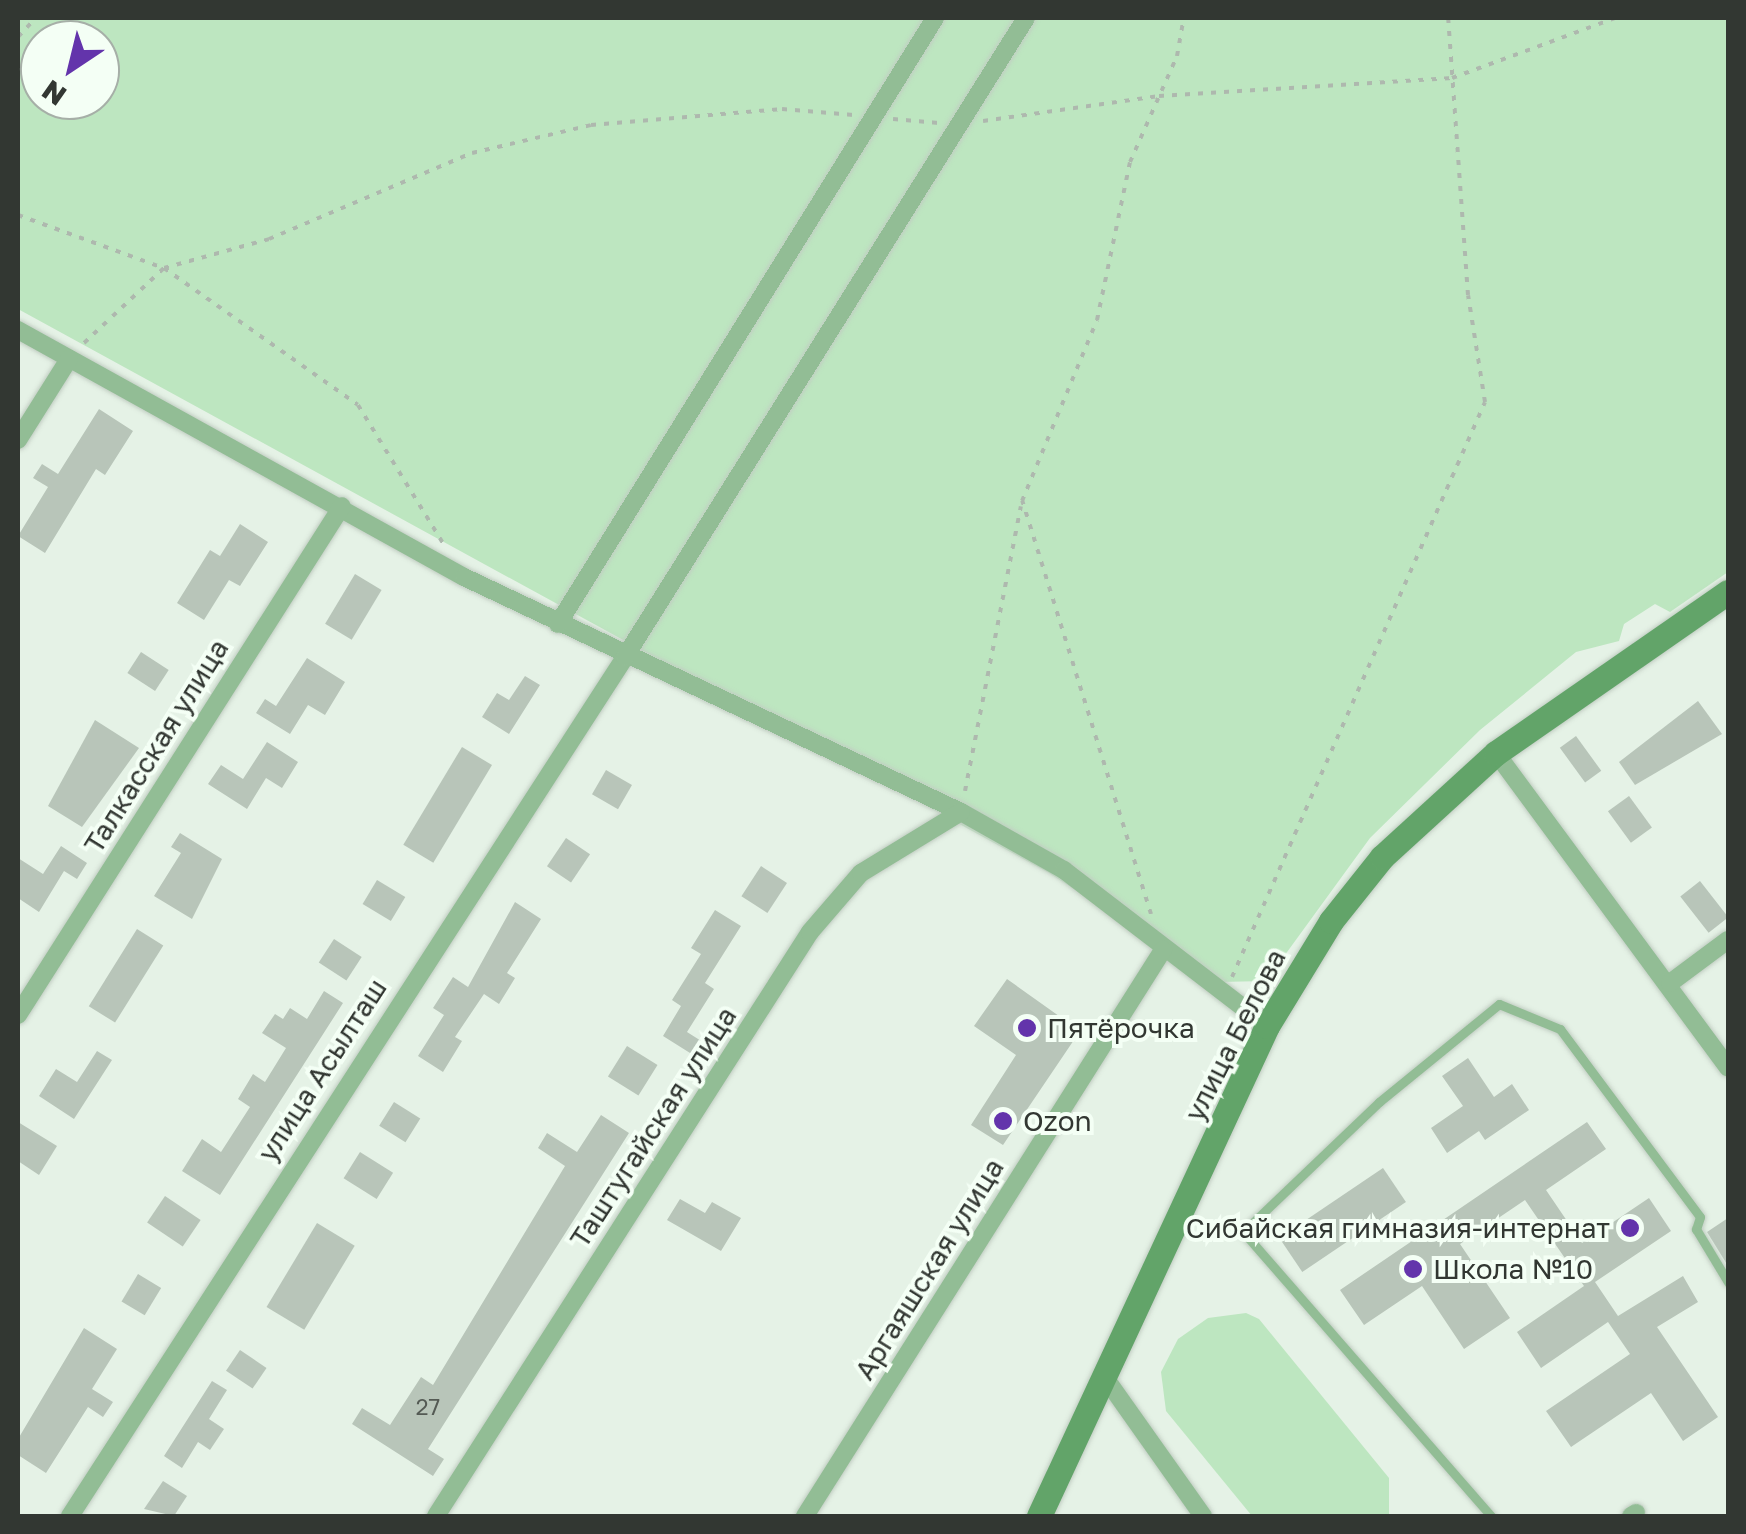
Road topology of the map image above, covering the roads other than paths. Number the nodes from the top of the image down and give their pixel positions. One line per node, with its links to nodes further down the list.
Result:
1 (935, 18): 8 (street)
2 (1026, 18): 9 (street, улица Асылташ)
3 (18, 330): 4 (street)
4 (69, 359): 5 (street); 6 (street)
5 (18, 440)
6 (342, 506): 8 (street); 15 (street, Талкасская улица)
7 (1728, 592): 10 (main road, улица Белова)
8 (558, 624): 9 (street)
9 (625, 658): 11 (street); 20 (street, улица Асылташ)
10 (1496, 752): 14 (street); 16 (main road, улица Белова)
11 (962, 812): 13 (street); 21 (street, Таштугайская улица)
12 (1728, 940): 14 (street)
13 (1164, 950): 16 (street); 22 (street, Аргаяшская улица)
14 (1670, 984): 17 (street)
15 (18, 1015)
16 (1267, 1026): 19 (main road, улица Белова)
17 (1728, 1068)
18 (1728, 1282): 25 (lane)
19 (1106, 1379): 23 (main road, улица Белова); 24 (street)
20 (70, 1516)
21 (436, 1516)
22 (805, 1516)
23 (1039, 1516)
24 (1203, 1516)
25 (1491, 1516)

